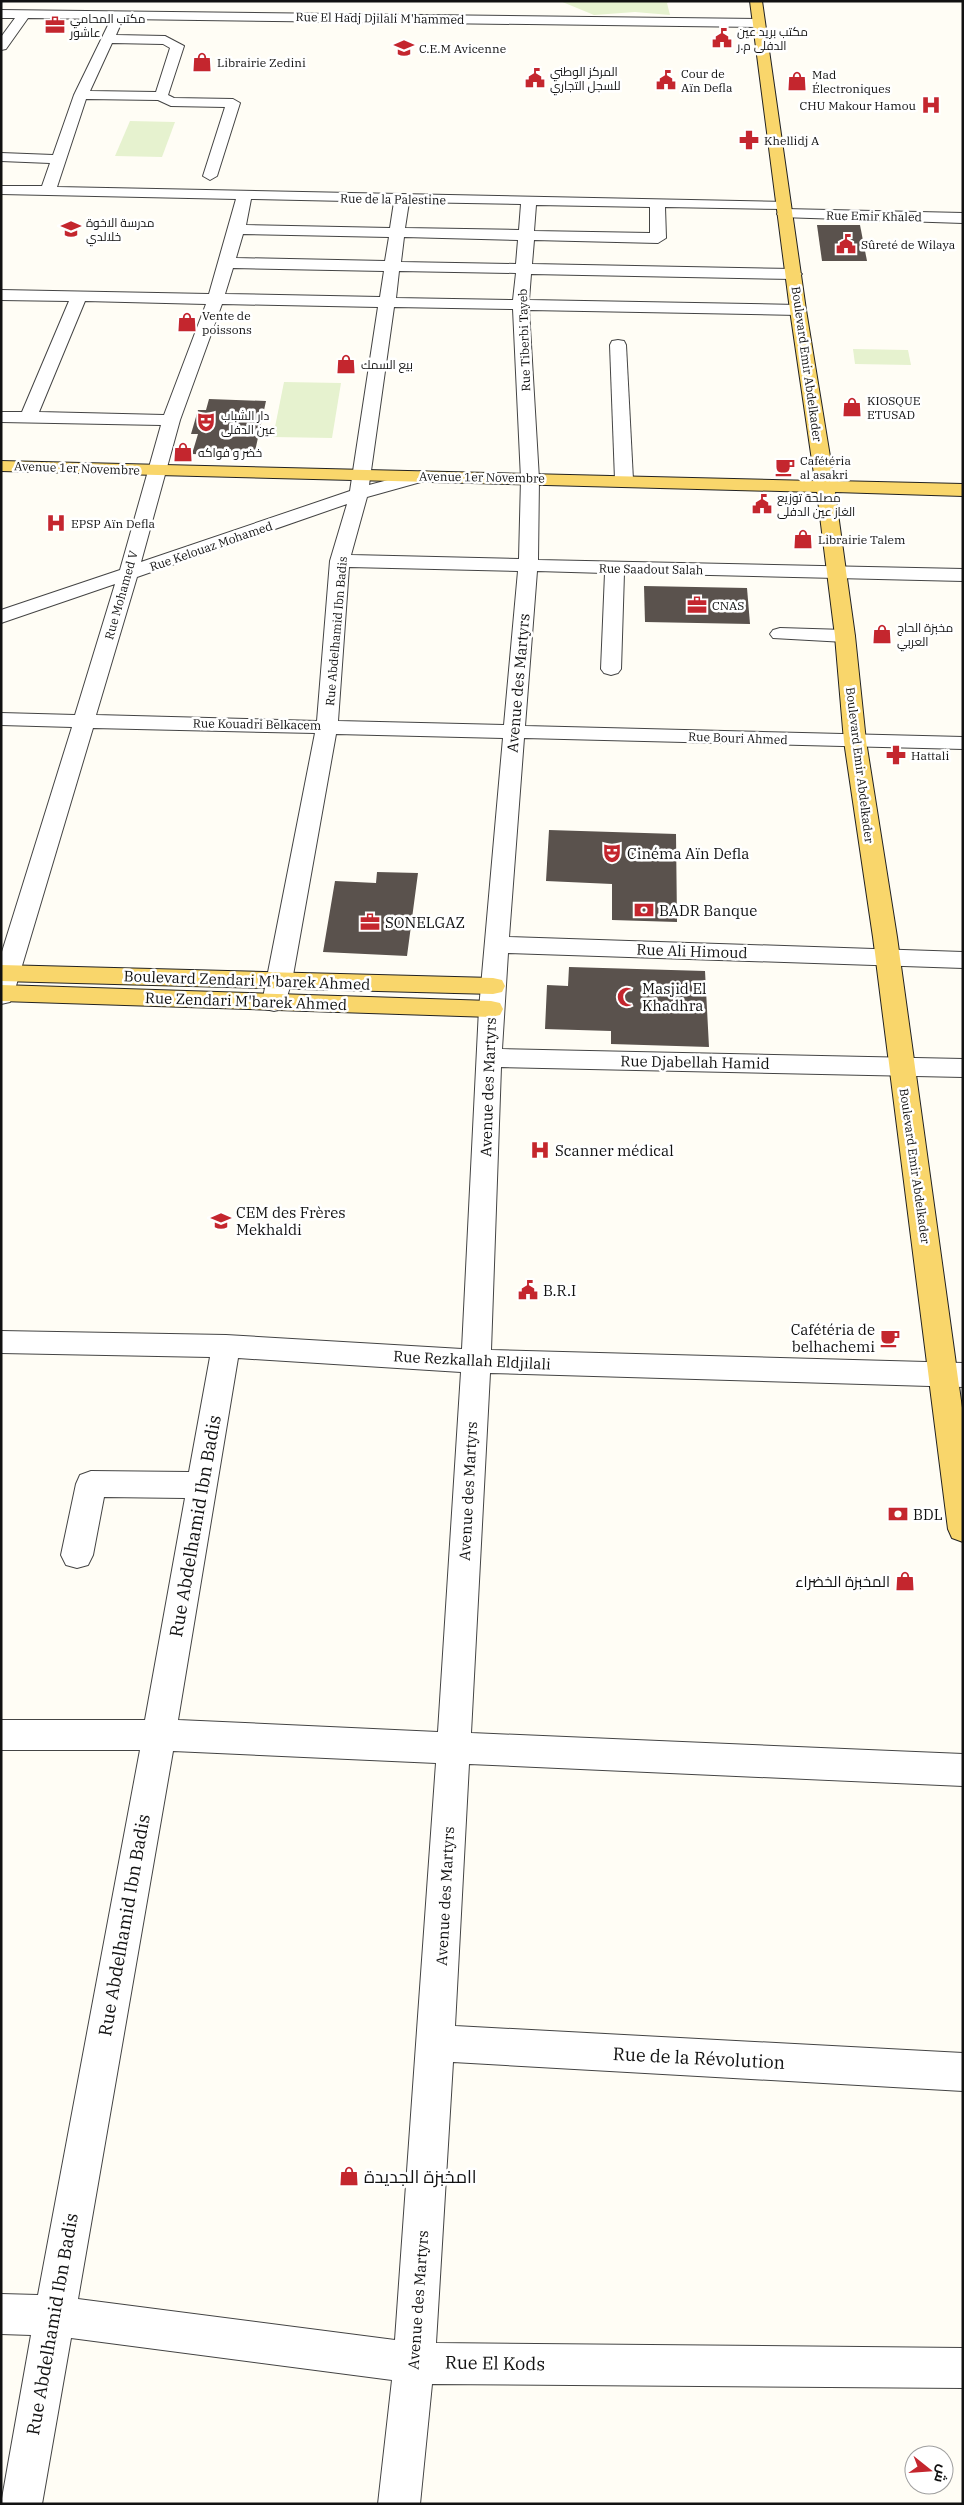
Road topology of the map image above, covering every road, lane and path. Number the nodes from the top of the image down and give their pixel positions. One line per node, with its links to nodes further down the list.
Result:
1 (192, 1): 7 (street)
2 (288, 1): 8 (street)
3 (756, 1): 9 (main road, Boulevard Emir Abdelkader)
4 (1, 14): 5 (street, Rue El Hadj Djilali M'hammed)
5 (25, 14): 6 (street, Rue El Hadj Djilali M'hammed); 11 (street)
6 (119, 15): 7 (street, Rue El Hadj Djilali M'hammed); 10 (street)
7 (188, 16): 8 (street, Rue El Hadj Djilali M'hammed)
8 (283, 17): 9 (street, Rue El Hadj Djilali M'hammed)
9 (758, 23): 25 (main road, Boulevard Emir Abdelkader)
10 (106, 39): 12 (street); 13 (street)
11 (4, 50)
12 (81, 95): 13 (street); 15 (street)
13 (161, 96): 16 (street)
14 (1, 157): 15 (street)
15 (58, 159): 18 (street)
16 (210, 176)
17 (1, 190): 18 (street, Rue de la Palestine)
18 (48, 191): 19 (street, Rue de la Palestine)
19 (244, 196): 20 (street, Rue de la Palestine); 27 (street, Rue Mohamed V)
20 (339, 198): 21 (street, Rue de la Palestine); 28 (street)
21 (402, 199): 22 (street, Rue de la Palestine); 29 (street, Rue Abdelhamid Ibn Badis)
22 (462, 200): 23 (street, Rue de la Palestine); 30 (street)
23 (529, 202): 24 (street, Rue de la Palestine); 31 (street, Rue Tiberbi Tayeb)
24 (658, 204): 25 (street, Rue de la Palestine); 31 (street)
25 (785, 210): 26 (street, Rue Emir Khaled); 38 (main road, Boulevard Emir Abdelkader)
26 (963, 218)
27 (237, 229): 28 (street); 32 (street, Rue Mohamed V)
28 (331, 231): 29 (street); 33 (street)
29 (396, 232): 30 (street); 34 (street, Rue Abdelhamid Ibn Badis)
30 (460, 234): 31 (street); 35 (street)
31 (525, 236): 36 (street, Rue Tiberbi Tayeb)
32 (226, 263): 33 (street); 41 (street, Rue Mohamed V)
33 (325, 264): 34 (street); 42 (street)
34 (392, 266): 35 (street); 43 (street, Rue Abdelhamid Ibn Badis)
35 (457, 267): 36 (street); 44 (street)
36 (522, 268): 37 (street); 45 (street, Rue Tiberbi Tayeb)
37 (583, 270): 38 (street); 46 (street)
38 (794, 274): 47 (main road, Boulevard Emir Abdelkader)
39 (1, 295): 40 (street)
40 (79, 296): 41 (street); 50 (street)
41 (216, 299): 42 (street); 51 (street, Rue Mohamed V)
42 (317, 302): 43 (street)
43 (387, 303): 44 (street); 54 (street, Rue Abdelhamid Ibn Badis)
44 (454, 304): 45 (street)
45 (521, 305): 46 (street); 56 (street, Rue Tiberbi Tayeb)
46 (583, 306): 47 (street)
47 (798, 310): 58 (main road, Boulevard Emir Abdelkader)
48 (618, 345): 57 (street)
49 (1, 416): 50 (street)
50 (28, 418): 51 (street)
51 (170, 420): 53 (street, Rue Mohamed V)
52 (1, 466): 53 (main road, Avenue 1er Novembre)
53 (156, 470): 54 (main road, Avenue 1er Novembre); 65 (street, Rue Mohamed V)
54 (363, 474): 55 (main road, Avenue 1er Novembre); 60 (street, Rue Abdelhamid Ibn Badis)
55 (422, 476): 56 (main road, Avenue 1er Novembre); 60 (street, Rue Kelouaz Mohamed)
56 (530, 478): 57 (main road, Avenue 1er Novembre); 62 (street, Avenue des Martyrs)
57 (624, 480): 58 (main road, Avenue 1er Novembre)
58 (825, 485): 59 (main road, Avenue 1er Novembre); 64 (main road, Boulevard Emir Abdelkader)
59 (963, 490)
60 (360, 494): 61 (street, Rue Abdelhamid Ibn Badis); 65 (street, Rue Kelouaz Mohamed)
61 (340, 561): 62 (street, Rue Saadout Salah); 73 (street, Rue Abdelhamid Ibn Badis)
62 (528, 566): 63 (street, Rue Saadout Salah); 74 (street, Avenue des Martyrs)
63 (615, 568): 64 (street, Rue Saadout Salah); 70 (street)
64 (837, 573): 66 (street, Rue Saadout Salah); 69 (main road, Boulevard Emir Abdelkader)
65 (128, 575): 67 (street, Rue Kelouaz Mohamed); 72 (street, Rue Mohamed V)
66 (963, 575)
67 (1, 617)
68 (780, 634): 69 (street)
69 (845, 636): 75 (main road, Boulevard Emir Abdelkader)
70 (611, 669)
71 (1, 719): 72 (street, Rue Kouadri Belkacem)
72 (83, 720): 73 (street, Rue Kouadri Belkacem); 80 (street, Rue Mohamed V)
73 (327, 726): 74 (street, Rue Kouadri Belkacem); 81 (street, Rue Abdelhamid Ibn Badis)
74 (514, 731): 75 (street, Rue Bouri Ahmed); 77 (street, Avenue des Martyrs)
75 (855, 741): 76 (street, Rue Bouri Ahmed); 78 (main road, Boulevard Emir Abdelkader)
76 (963, 743)
77 (497, 945): 78 (street, Rue Ali Himoud); 82 (street, Avenue des Martyrs)
78 (887, 957): 79 (street, Rue Ali Himoud); 84 (main road, Boulevard Emir Abdelkader)
79 (963, 960)
80 (3, 986): 81 (main road, Rue Zendari M'barek Ahmed)
81 (277, 992): 82 (main road, Rue Zendari M'barek Ahmed)
82 (492, 998): 83 (street, Avenue des Martyrs)
83 (489, 1058): 84 (street, Rue Djabellah Hamid); 88 (street, Avenue des Martyrs)
84 (902, 1066): 85 (street, Rue Djabellah Hamid); 89 (main road, Boulevard Emir Abdelkader)
85 (963, 1068)
86 (1, 1342): 87 (street, Rue Rezkallah Eldjilali)
87 (226, 1346): 88 (street, Rue Rezkallah Eldjilali); 90 (street, Rue Abdelhamid Ibn Badis)
88 (476, 1361): 89 (street, Rue Rezkallah Eldjilali); 95 (street, Avenue des Martyrs)
89 (953, 1375): 91 (main road, Boulevard Emir Abdelkader)
90 (202, 1485): 92 (street); 94 (street, Rue Abdelhamid Ibn Badis)
91 (963, 1529)
92 (76, 1555)
93 (1, 1735): 94 (street)
94 (159, 1735): 95 (street); 100 (street, Rue Abdelhamid Ibn Badis)
95 (454, 1747): 96 (street); 97 (street, Avenue des Martyrs)
96 (963, 1770)
97 (436, 2043): 98 (street, Rue de la Révolution); 101 (street, Avenue des Martyrs)
98 (963, 2072)
99 (1, 2314): 100 (street, Rue El Kods)
100 (53, 2316): 101 (street, Rue El Kods); 103 (street, Rue Abdelhamid Ibn Badis)
101 (414, 2362): 102 (street, Rue El Kods); 104 (street, Avenue des Martyrs)
102 (963, 2368)
103 (21, 2504)
104 (398, 2504)

